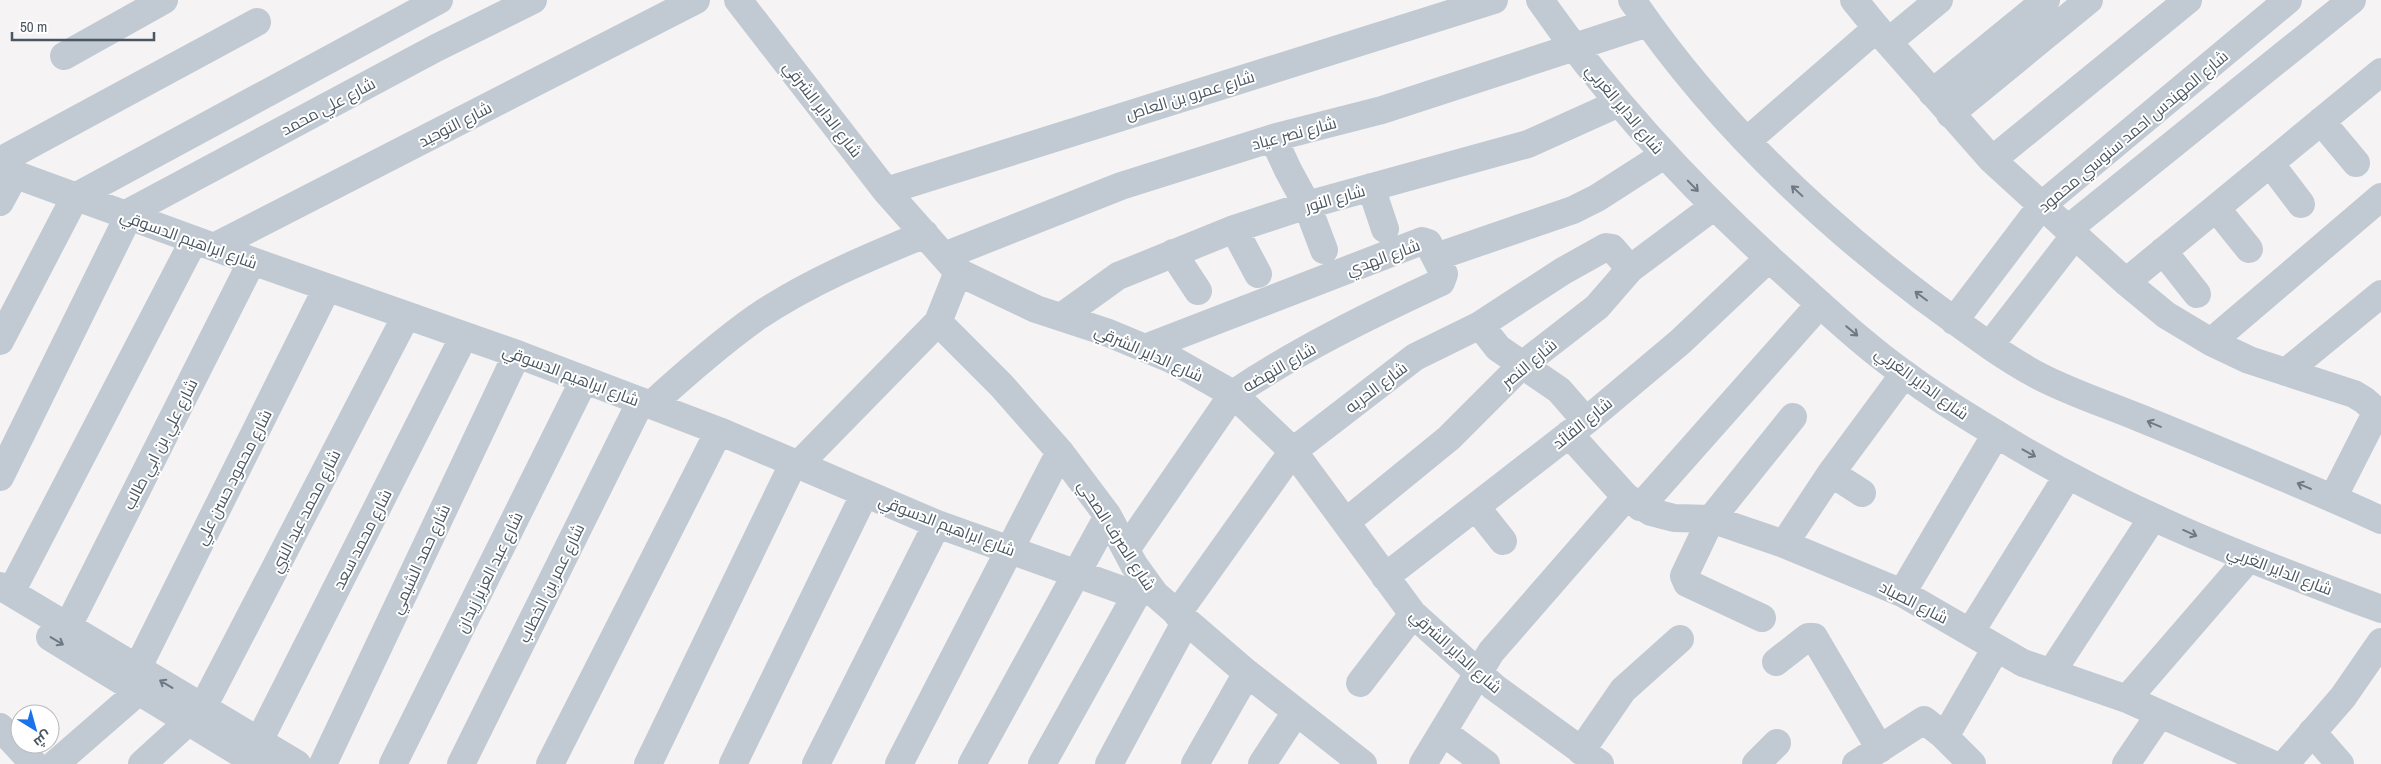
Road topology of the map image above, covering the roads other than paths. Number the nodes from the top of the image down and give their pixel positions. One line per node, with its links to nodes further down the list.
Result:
1 (164, 0): 20 (street)
2 (439, 0): 35 (street)
3 (533, 0): 43 (street, شارع علي محمد)
4 (696, 0): 48 (street, شارع التوحيد)
5 (738, 0): 34 (street, شارع الداير الشرقي)
6 (1494, 0): 34 (street, شارع عمرو بن العاص)
7 (1540, 0): 19 (street, شارع الداير الغربي)
8 (1632, 0): 17 (street)
9 (1854, 0): 18 (street)
10 (1939, 0): 18 (street)
11 (2046, 0): 22 (street)
12 (2089, 0): 24 (street)
13 (2188, 0): 29 (street)
14 (2288, 0): 40 (street, شارع المهندس احمد سنوسي محمود)
15 (2352, 0): 46 (street)
16 (257, 22): 32 (street)
17 (1648, 23): 19 (street, شارع نصر عياد); 27 (street)
18 (1882, 35): 22 (street); 27 (street)
19 (1573, 47): 23 (street, شارع الداير الغربي); 26 (street, شارع نصر عياد)
20 (64, 56)
21 (2377, 83): 25 (street)
22 (1932, 93): 24 (street)
23 (1619, 103): 28 (street, شارع الداير الغربي); 33 (street, شارع النور)
24 (1950, 114): 29 (street)
25 (2321, 121): 30 (street); 31 (street)
26 (1273, 138): 39 (street); 56 (street, شارع نصر عياد)
27 (1748, 140): 67 (street, one-way to 27)
28 (1664, 155): 41 (street, شارع الداير الغربي, one-way to 41); 53 (street, شارع الهدي)
29 (1992, 160): 40 (street)
30 (2356, 163)
31 (2270, 164): 38 (street); 42 (street)
32 (5, 168): 35 (street, شارع ابراهيم الدسوقي); 37 (street)
33 (1371, 187): 39 (street, شارع النور); 45 (street)
34 (886, 191): 47 (street, شارع الداير الشرقي)
35 (75, 197): 43 (street, شارع ابراهيم الدسوقي); 71 (street)
36 (2381, 197): 72 (street)
37 (0, 202)
38 (2301, 204)
39 (1307, 205): 44 (street, شارع النور); 50 (street)
40 (2042, 205): 46 (street); 67 (street, شارع المهندس احمد سنوسي محمود)
41 (1713, 207): 54 (street, شارع الداير الغربي); 57 (street, شارع النصر)
42 (2216, 208): 49 (street); 51 (street)
43 (126, 216): 48 (street, شارع ابراهيم الدسوقي); 92 (street)
44 (1234, 229): 52 (street, شارع النور); 58 (street)
45 (1384, 229)
46 (2071, 232): 59 (street); 73 (street)
47 (925, 234): 56 (street, شارع الداير الشرقي); 81 (street)
48 (204, 244): 55 (street, شارع ابراهيم الدسوقي); 113 (street)
49 (2249, 249)
50 (1324, 250)
51 (2163, 251): 59 (street); 62 (street)
52 (1173, 253): 61 (street); 66 (street, شارع النور)
53 (1436, 257): 74 (street, شارع الهدي); 80 (street, شارع النهضه)
54 (1769, 258): 64 (street, شارع الداير الغربي); 84 (street, شارع القائد)
55 (252, 261): 60 (street, شارع ابراهيم الدسوقي); 118 (street, شارع علي بن ابي طالب)
56 (951, 264): 66 (street, شارع الداير الشرقي); 68 (street)
57 (1630, 269): 69 (street, شارع الحريه); 76 (street, شارع النصر)
58 (1258, 274)
59 (2126, 282): 72 (street)
60 (327, 288): 65 (street, شارع ابراهيم الدسوقي); 127 (street, شارع محمود حسن علي)
61 (1198, 291)
62 (2197, 294)
63 (2381, 295): 77 (street)
64 (1820, 304): 78 (street, شارع الداير الغربي, one-way to 78); 96 (street)
65 (406, 316): 70 (street, شارع ابراهيم الدسوقي); 131 (street, شارع محمد عبد النبي)
66 (1061, 317): 74 (street, شارع الداير الشرقي)
67 (1954, 321): 73 (street)
68 (938, 322): 88 (street, شارع الصرف الصحي); 89 (street)
69 (1480, 326): 76 (street, شارع الصياد); 87 (street, شارع الحريه)
70 (464, 336): 75 (street, شارع ابراهيم الدسوقي); 139 (street, شارع محمد سعد)
71 (0, 341)
72 (2211, 342): 77 (street)
73 (1990, 345): 95 (street, one-way to 73)
74 (1145, 348): 80 (street, شارع الداير الشرقي)
75 (518, 354): 79 (street, شارع ابراهيم الدسوقي); 146 (street, شارع حمد الشيمي)
76 (1521, 366): 84 (street, شارع الصياد); 102 (street, شارع النصر)
77 (2286, 372): 82 (street)
78 (1904, 374): 86 (street, شارع الداير الغربي); 90 (street)
79 (584, 380): 81 (street, شارع ابراهيم الدسوقي); 147 (street, شارع عبد العزيز زيدان)
80 (1233, 394): 87 (street, شارع الداير الشرقي); 106 (street, شارع النهضه)
81 (646, 403): 85 (street, شارع ابراهيم الدسوقي); 148 (street, شارع عمر بن الخطاب)
82 (2381, 415): 95 (street)
83 (1793, 417): 100 (street)
84 (1577, 428): 96 (street, شارع الصياد); 97 (street, شارع القائد)
85 (719, 431): 89 (street, شارع ابراهيم الدسوقي); 149 (street)
86 (1996, 434): 91 (street, شارع الداير الغربي, one-way to 91); 112 (street)
87 (1293, 451): 102 (street, شارع الداير الشرقي); 116 (street, شارع الحريه)
88 (1060, 452): 98 (street, شارع الصرف الصحي); 107 (street)
89 (796, 463): 94 (street, شارع ابراهيم الدسوقي); 150 (street)
90 (1831, 473): 93 (street); 105 (street)
91 (2068, 475): 99 (street, شارع الداير الغربي); 119 (street)
92 (0, 477)
93 (1862, 492)
94 (865, 493): 103 (street, شارع ابراهيم الدسوقي); 151 (street)
95 (2334, 498): 101 (street)
96 (1633, 502): 100 (street, شارع الصياد); 126 (street)
97 (1476, 507): 104 (street); 110 (street, شارع القائد)
98 (1108, 516): 106 (street, شارع الصرف الصحي); 109 (street)
99 (2153, 517): 108 (street, شارع الداير الغربي, one-way to 108); 125 (street)
100 (1711, 519): 105 (street, شارع الصياد); 117 (street)
101 (2381, 520)
102 (1346, 522): 110 (street, شارع الداير الشرقي)
103 (937, 524): 107 (street, شارع ابراهيم الدسوقي); 152 (street)
104 (1502, 541)
105 (1784, 544): 112 (street, شارع الصياد)
106 (1127, 548): 111 (street, شارع الصرف الصحي)
107 (1010, 550): 109 (street, شارع ابراهيم الدسوقي); 153 (street)
108 (2248, 559): 114 (street, شارع الداير الغربي); 129 (street)
109 (1077, 574): 111 (street, شارع ابراهيم الدسوقي); 154 (street)
110 (1385, 577): 115 (street, شارع الداير الشرقي)
111 (1140, 588): 116 (street, شارع الصرف الصحي); 155 (street)
112 (1902, 593): 119 (street, شارع الصياد)
113 (4, 595): 118 (street); 127 (street, one-way to 127)
114 (2381, 609)
115 (1413, 614): 126 (street, شارع الداير الشرقي); 128 (street)
116 (1182, 617): 124 (street, شارع الصرف الصحي); 156 (street, شارع الحريه)
117 (1762, 618)
118 (68, 626): 127 (street)
119 (1971, 631): 121 (street, شارع الصياد)
120 (1680, 639): 140 (street)
121 (1996, 648): 125 (street, شارع الصياد); 136 (street)
122 (2377, 659): 135 (street)
123 (1776, 662): 138 (street)
124 (1247, 673): 130 (street, شارع الصرف الصحي); 157 (street)
125 (2051, 673): 129 (street, شارع الصياد)
126 (1479, 674): 134 (street); 140 (street, شارع الداير الشرقي)
127 (138, 679): 131 (street); 143 (street)
128 (1360, 682)
129 (2128, 699): 132 (street, شارع الصياد)
130 (1296, 712): 141 (street, شارع الصرف الصحي); 158 (street)
131 (196, 714): 139 (street); 144 (street)
132 (2160, 714): 164 (street); 165 (street, شارع الصياد)
133 (0, 727): 142 (street)
134 (1443, 732): 159 (street); 160 (street)
135 (2312, 732): 166 (street); 167 (street)
136 (1943, 735): 138 (street); 163 (street)
137 (1777, 743): 161 (street)
138 (1880, 749): 162 (street)
139 (250, 756): 145 (street)
140 (1590, 757)
141 (1348, 760)
142 (34, 764)
143 (55, 764)
144 (142, 764)
145 (297, 764)
146 (323, 764)
147 (393, 764)
148 (461, 764)
149 (550, 764)
150 (648, 764)
151 (732, 764)
152 (816, 764)
153 (899, 764)
154 (972, 764)
155 (1042, 764)
156 (1109, 764)
157 (1195, 764)
158 (1262, 764)
159 (1423, 764)
160 (1486, 764)
161 (1756, 764)
162 (1856, 764)
163 (1972, 764)
164 (2126, 764)
165 (2272, 764)
166 (2285, 764)
167 (2340, 764)

